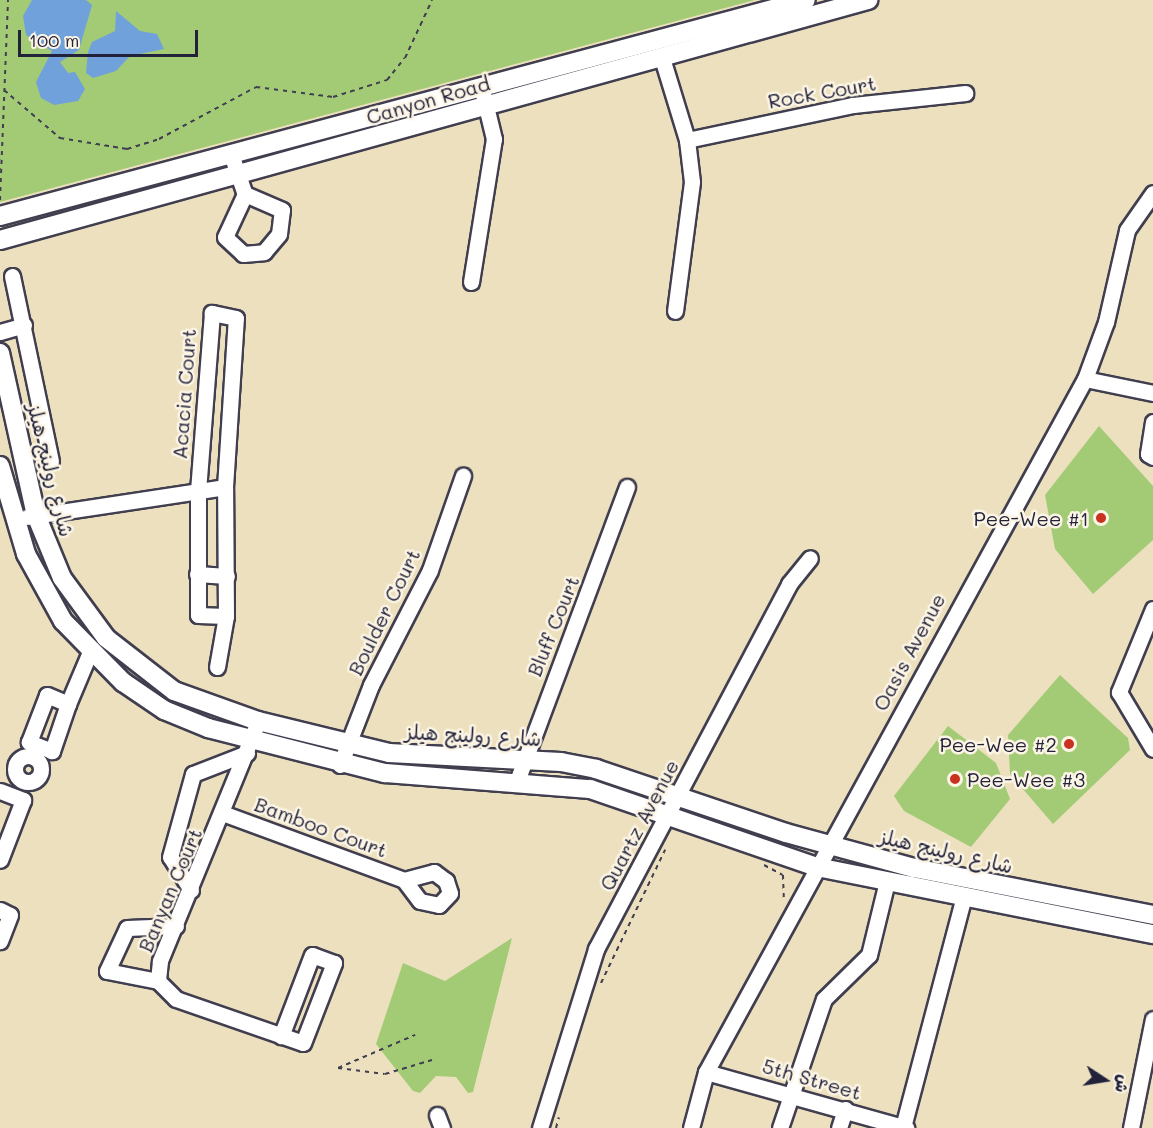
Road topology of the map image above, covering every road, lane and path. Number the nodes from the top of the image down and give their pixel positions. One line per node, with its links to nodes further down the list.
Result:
1 (8, 0): 7 (path)
2 (432, 0): 7 (path)
3 (806, 0): 6 (main road, Canyon Road)
4 (867, 0): 5 (main road, Canyon Road)
5 (662, 58): 9 (main road, Canyon Road); 10 (street)
6 (482, 88): 9 (street); 11 (main road, Canyon Road)
7 (4, 90): 15 (path)
8 (965, 93): 10 (street, Rock Court)
9 (486, 107): 12 (main road, Canyon Road); 19 (street)
10 (687, 140): 20 (street)
11 (232, 157): 12 (street); 16 (main road, Canyon Road)
12 (239, 176): 14 (street); 17 (main road, Canyon Road)
13 (1153, 193): 24 (street, Oasis Avenue)
14 (245, 194)
15 (0, 206)
16 (0, 216)
17 (0, 240)
18 (12, 276): 21 (street)
19 (471, 282)
20 (675, 311)
21 (24, 325): 22 (street); 29 (street)
22 (0, 332)
23 (0, 353): 26 (main road, شارع رولينج هيلز)
24 (1085, 379): 25 (street); 57 (street, Oasis Avenue)
25 (1153, 393)
26 (7, 418): 35 (main road, شارع رولينج هيلز)
27 (1153, 422): 28 (street)
28 (1153, 457)
29 (51, 461)
30 (0, 466): 36 (main road, شارع رولينج هيلز)
31 (463, 476): 46 (street, Boulder Court)
32 (225, 487): 34 (street); 34 (street, Acacia Court); 39 (street, Acacia Court)
33 (627, 487): 50 (street, Bluff Court)
34 (198, 491): 35 (street); 38 (street, Acacia Court)
35 (36, 515): 36 (street); 45 (main road, شارع رولينج هيلز)
36 (12, 519): 42 (main road, شارع رولينج هيلز)
37 (810, 558): 54 (street, Quartz Avenue)
38 (197, 574): 39 (street); 41 (street, Acacia Court)
39 (226, 576): 41 (street, Acacia Court)
40 (1153, 609): 48 (street)
41 (226, 616): 43 (street, Acacia Court)
42 (90, 652): 44 (street); 47 (main road, شارع رولينج هيلز)
43 (217, 667)
44 (68, 704): 49 (street); 49 (street)
45 (258, 721): 46 (main road, شارع رولينج هيلز); 47 (street, Banyan Court)
46 (345, 744): 50 (main road, شارع رولينج هيلز); 51 (street, Boulder Court)
47 (249, 747): 51 (main road, شارع رولينج هيلز); 55 (street, Banyan Court); 64 (street)
48 (1153, 749)
49 (37, 752): 53 (street)
50 (523, 760): 52 (street, Bluff Court); 54 (main road, شارع رولينج هيلز)
51 (340, 765): 52 (main road, شارع رولينج هيلز)
52 (517, 781): 56 (main road, شارع رولينج هيلز)
53 (7, 793): 59 (street)
54 (680, 796): 56 (street, Quartz Avenue); 57 (main road, شارع رولينج هيلز)
55 (225, 814): 62 (street, Bamboo Court); 64 (street, Banyan Court)
56 (671, 816): 61 (main road, شارع رولينج هيلز); 83 (street, Quartz Avenue)
57 (829, 845): 61 (street, Oasis Avenue); 68 (main road, شارع رولينج هيلز)
58 (666, 848): 73 (path)
59 (0, 860)
60 (760, 861): 66 (path)
61 (817, 867): 63 (main road, شارع رولينج هيلز); 78 (street, Oasis Avenue)
62 (404, 880)
63 (887, 881): 65 (main road, شارع رولينج هيلز); 79 (street)
64 (191, 890): 69 (street, Banyan Court)
65 (964, 896): 70 (main road, شارع رولينج هيلز); 82 (street)
66 (784, 908)
67 (0, 910): 71 (street)
68 (1153, 915)
69 (176, 926): 72 (street, Banyan Court); 72 (street)
70 (1153, 933)
71 (0, 941)
72 (158, 981): 76 (street, Banyan Court)
73 (596, 993)
74 (1153, 1019): 88 (street)
75 (415, 1035): 77 (path)
76 (281, 1036): 76 (street, Banyan Court)
77 (432, 1060)
78 (706, 1072): 79 (street, 5th Street); 85 (street, Oasis Avenue)
79 (793, 1094): 81 (street, 5th Street); 86 (street)
80 (560, 1109): 84 (path)
81 (845, 1109): 82 (street, 5th Street); 87 (street)
82 (898, 1127)
83 (540, 1128)
84 (556, 1128)
85 (692, 1128)
86 (780, 1128)
87 (838, 1128)
88 (1131, 1128)

